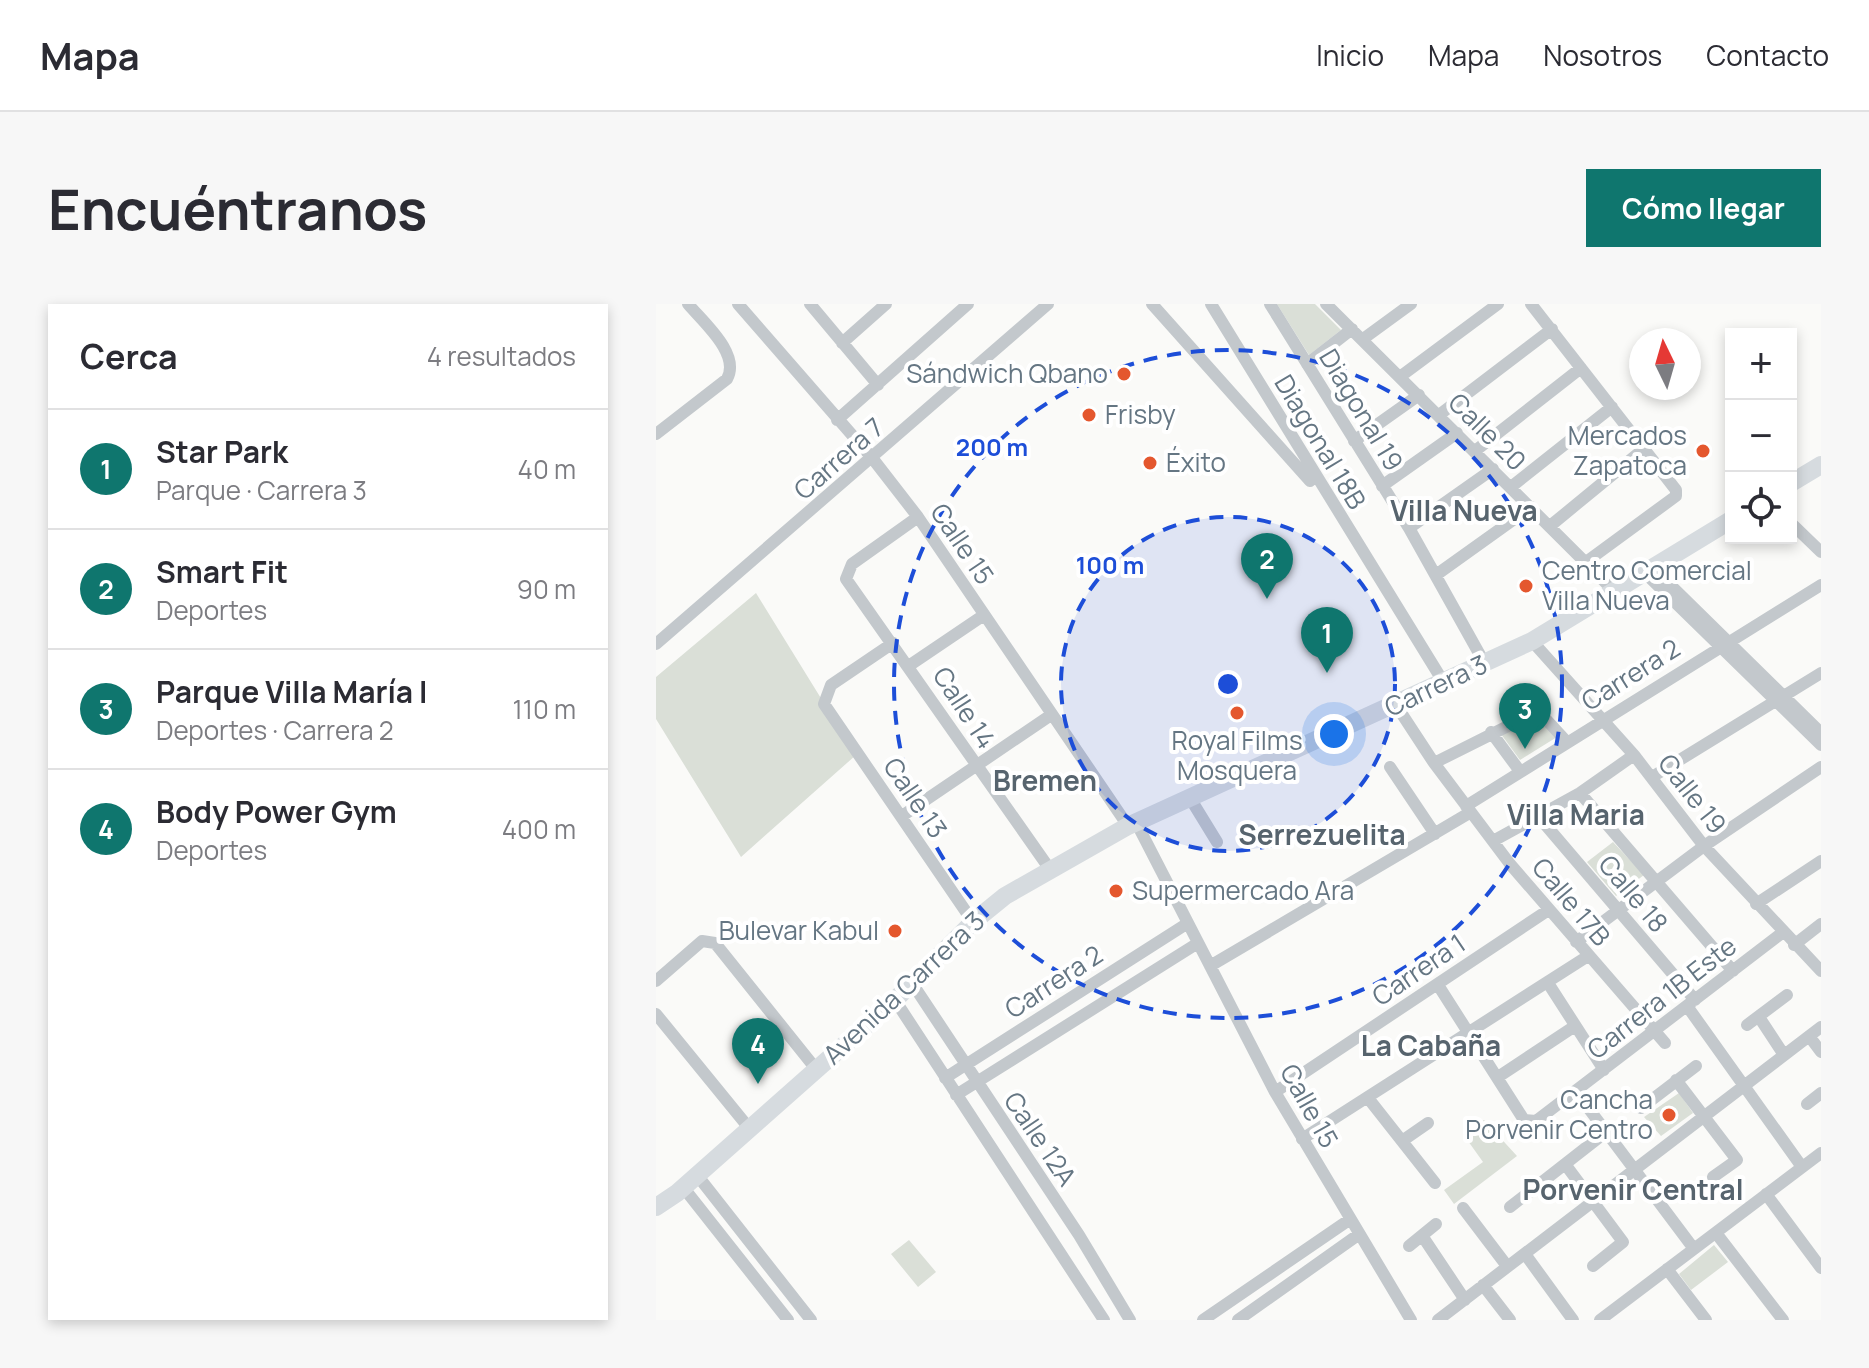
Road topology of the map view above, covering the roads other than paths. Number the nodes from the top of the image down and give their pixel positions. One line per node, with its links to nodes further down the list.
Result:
1 (688, 304): 27 (street)
2 (738, 304): 25 (street, Calle 15)
3 (810, 304): 17 (street)
4 (886, 304): 17 (street)
5 (968, 304): 21 (street)
6 (1048, 304): 31 (street, Carrera 7)
7 (1152, 304): 38 (street)
8 (1211, 304): 38 (street, Diagonal 18B)
9 (1270, 304): 18 (street, Diagonal 19)
10 (1326, 304): 14 (street, Calle 20)
11 (1411, 304): 16 (street)
12 (1498, 304): 20 (street)
13 (1531, 304): 15 (street)
14 (1352, 329): 16 (street, Calle 20); 18 (street)
15 (1552, 329): 19 (street); 24 (street)
16 (1363, 339): 20 (street, Calle 20)
17 (842, 343): 21 (street)
18 (1307, 364): 28 (street, Diagonal 19)
19 (1581, 368): 23 (street); 30 (street)
20 (1401, 376): 22 (street, Calle 20)
21 (878, 385): 25 (street)
22 (1419, 395): 24 (street, Calle 20); 28 (street)
23 (1612, 407): 29 (street); 36 (street)
24 (1439, 415): 26 (street, Calle 20)
25 (837, 420): 31 (street, Calle 15)
26 (1457, 433): 30 (street, Calle 20); 35 (street)
27 (656, 434)
28 (1354, 441): 35 (street, Diagonal 19)
29 (1645, 448): 41 (street); 45 (street)
30 (1475, 451): 33 (street, Calle 20)
31 (873, 459): 39 (street, Calle 15); 53 (street, Carrera 7)
32 (1821, 465): 34 (main road)
33 (1493, 469): 36 (street, Calle 20); 43 (street)
34 (1797, 479)
35 (1382, 486): 43 (street, Diagonal 19)
36 (1511, 487): 37 (street, Calle 20)
37 (1531, 507): 41 (street, Calle 20); 47 (street)
38 (1335, 510): 58 (street, Diagonal 18B)
39 (918, 517): 50 (street, Calle 15); 52 (street, Calle 14)
40 (1725, 524): 46 (main road, Carrera 3)
41 (1550, 526): 45 (street, Calle 20)
42 (1797, 527): 44 (street)
43 (1409, 528): 47 (street, Diagonal 19)
44 (1818, 543)
45 (1586, 562): 49 (street, Calle 20)
46 (1649, 571): 49 (main road, Carrera 3); 54 (street)
47 (1436, 575): 55 (street, Diagonal 19)
48 (1821, 585): 54 (street, Carrera 2)
49 (1616, 593): 51 (main road, Carrera 3)
50 (984, 615): 56 (street); 61 (street, Calle 15)
51 (1532, 641): 55 (main road, Carrera 3); 62 (street, Calle 19)
52 (893, 643): 56 (street, Calle 14); 77 (street, Calle 13)
53 (656, 644)
54 (1723, 644): 59 (street); 62 (street, Carrera 2)
55 (1485, 664): 58 (main road, Carrera 3)
56 (910, 665): 69 (street, Calle 14)
57 (1821, 673): 59 (street)
58 (1444, 683): 60 (main road, Carrera 3)
59 (1779, 700): 64 (street); 66 (street); 73 (street)
60 (1396, 705): 68 (street, Calle 17B); 75 (main road, Carrera 3)
61 (1051, 715): 69 (street); 79 (street, Calle 15)
62 (1601, 719): 65 (street, Carrera 2); 67 (street, Calle 19)
63 (1491, 732): 65 (street); 68 (street); 72 (street)
64 (1821, 733)
65 (1566, 741): 72 (street, Carrera 2)
66 (1821, 745)
67 (1634, 755): 73 (street, Calle 19); 74 (street)
68 (1434, 763): 76 (street, Calle 17B)
69 (975, 766): 77 (street); 85 (street, Calle 14)
70 (1390, 767): 80 (street)
71 (1821, 767): 83 (street)
72 (1519, 770): 76 (street, Carrera 2)
73 (1652, 777): 83 (street, Calle 19)
74 (1580, 793): 78 (street); 86 (street)
75 (1190, 798): 79 (main road, Carrera 3); 82 (street)
76 (1469, 809): 80 (street, Carrera 2); 81 (street, Calle 17B)
77 (902, 816): 90 (street, Calle 13)
78 (1538, 816): 81 (street); 88 (street, Calle 18)
79 (1132, 824): 85 (main road, Avenida Carrera 3); 91 (street, Calle 15)
80 (1435, 834): 98 (street, Carrera 2)
81 (1493, 841): 89 (street, Calle 17B)
82 (1217, 842)
83 (1704, 846): 86 (street); 87 (street, Calle 19)
84 (1821, 861): 87 (street)
85 (1049, 868): 90 (main road, Avenida Carrera 3)
86 (1656, 881): 88 (street); 99 (street)
87 (1756, 904): 93 (street, Calle 19)
88 (1616, 909): 94 (street); 107 (street, Calle 18)
89 (1547, 911): 94 (street, Calle 17B); 104 (street, Carrera 1)
90 (973, 922): 102 (main road, Avenida Carrera 3)
91 (1188, 923): 95 (street, Calle 15); 119 (street, Carrera 2)
92 (1821, 924): 96 (street)
93 (1782, 933): 96 (street, Calle 19); 99 (street, Carrera 1B Este)
94 (1576, 942): 97 (street, Calle 17B)
95 (1198, 943): 98 (street, Calle 15); 126 (street, Carrera 2)
96 (1794, 945): 100 (street, Calle 19)
97 (1588, 956): 103 (street); 113 (street, Calle 17B)
98 (1210, 966): 128 (street, Calle 15)
99 (1733, 971): 107 (street, Carrera 1B Este)
100 (1821, 971)
101 (656, 981): 121 (street)
102 (912, 983): 106 (main road, Avenida Carrera 3); 119 (street, Calle 12A)
103 (1548, 983): 111 (street); 114 (street)
104 (1438, 985): 114 (street); 128 (street, Carrera 1)
105 (1787, 995): 109 (street)
106 (895, 1000): 121 (main road, Avenida Carrera 3); 124 (street, Calle 12A)
107 (1691, 1003): 113 (street, Carrera 1B Este); 127 (street, Calle 18)
108 (656, 1014): 137 (street)
109 (1759, 1017): 110 (street); 118 (street)
110 (1747, 1025)
111 (1575, 1026): 122 (street); 123 (street)
112 (1821, 1027): 115 (street)
113 (1654, 1029): 116 (street, Calle 17B); 122 (street, Carrera 1B Este)
114 (1471, 1035): 123 (street); 132 (street)
115 (1809, 1036): 117 (street); 118 (street)
116 (1665, 1043)
117 (1821, 1052)
118 (1784, 1055): 127 (street)
119 (965, 1065): 124 (street, Carrera 2); 126 (street, Calle 12A)
120 (1696, 1066): 125 (street)
121 (816, 1069): 137 (main road, Avenida Carrera 3)
122 (1604, 1070): 129 (street, Carrera 1B Este)
123 (1498, 1077): 129 (street, Carrera 1B Este)
124 (945, 1078): 131 (street, Calle 12A)
125 (1676, 1080): 134 (street); 135 (street)
126 (976, 1082): 131 (street, Carrera 2); 171 (street, Calle 12A)
127 (1742, 1086): 135 (street); 143 (street, Calle 18)
128 (1275, 1092): 139 (street, Calle 15)
129 (1577, 1093): 138 (street)
130 (1821, 1093): 133 (street)
131 (956, 1095): 170 (street, Calle 12A)
132 (1368, 1098): 139 (street); 140 (street)
133 (1807, 1104)
134 (1641, 1108)
135 (1703, 1115): 144 (street); 145 (street)
136 (1428, 1123): 140 (street)
137 (749, 1128): 147 (main road, Avenida Carrera 3)
138 (1606, 1132): 142 (street); 144 (street)
139 (1302, 1139): 154 (street, Calle 15)
140 (1402, 1141): 146 (street)
141 (1821, 1153): 143 (street)
142 (1565, 1164): 150 (street); 152 (street)
143 (1802, 1167): 149 (street)
144 (1634, 1169): 150 (street); 160 (street)
145 (1713, 1177)
146 (1435, 1183)
147 (686, 1185): 148 (main road); 151 (main road); 168 (street); 169 (street)
148 (656, 1192)
149 (1766, 1194): 156 (street); 164 (street)
150 (1593, 1201): 161 (street); 163 (street)
151 (656, 1207)
152 (1510, 1207)
153 (1463, 1208): 162 (street)
154 (1349, 1220): 157 (street, Calle 15); 172 (street)
155 (1436, 1224): 158 (street)
156 (1716, 1233): 160 (street); 180 (street)
157 (1358, 1235): 173 (street); 174 (street, Calle 15)
158 (1423, 1237): 159 (street); 167 (street)
159 (1409, 1246)
160 (1694, 1249): 165 (street)
161 (1525, 1254): 162 (street); 177 (street)
162 (1507, 1266): 166 (street)
163 (1593, 1266)
164 (1821, 1268)
165 (1667, 1269): 178 (street); 179 (street)
166 (1483, 1285): 167 (street); 176 (street)
167 (1465, 1300): 175 (street)
168 (788, 1320)
169 (811, 1320)
170 (1104, 1320)
171 (1130, 1320)
172 (1203, 1320)
173 (1238, 1320)
174 (1411, 1320)
175 (1438, 1320)
176 (1510, 1320)
177 (1573, 1320)
178 (1600, 1320)
179 (1706, 1320)
180 (1783, 1320)

